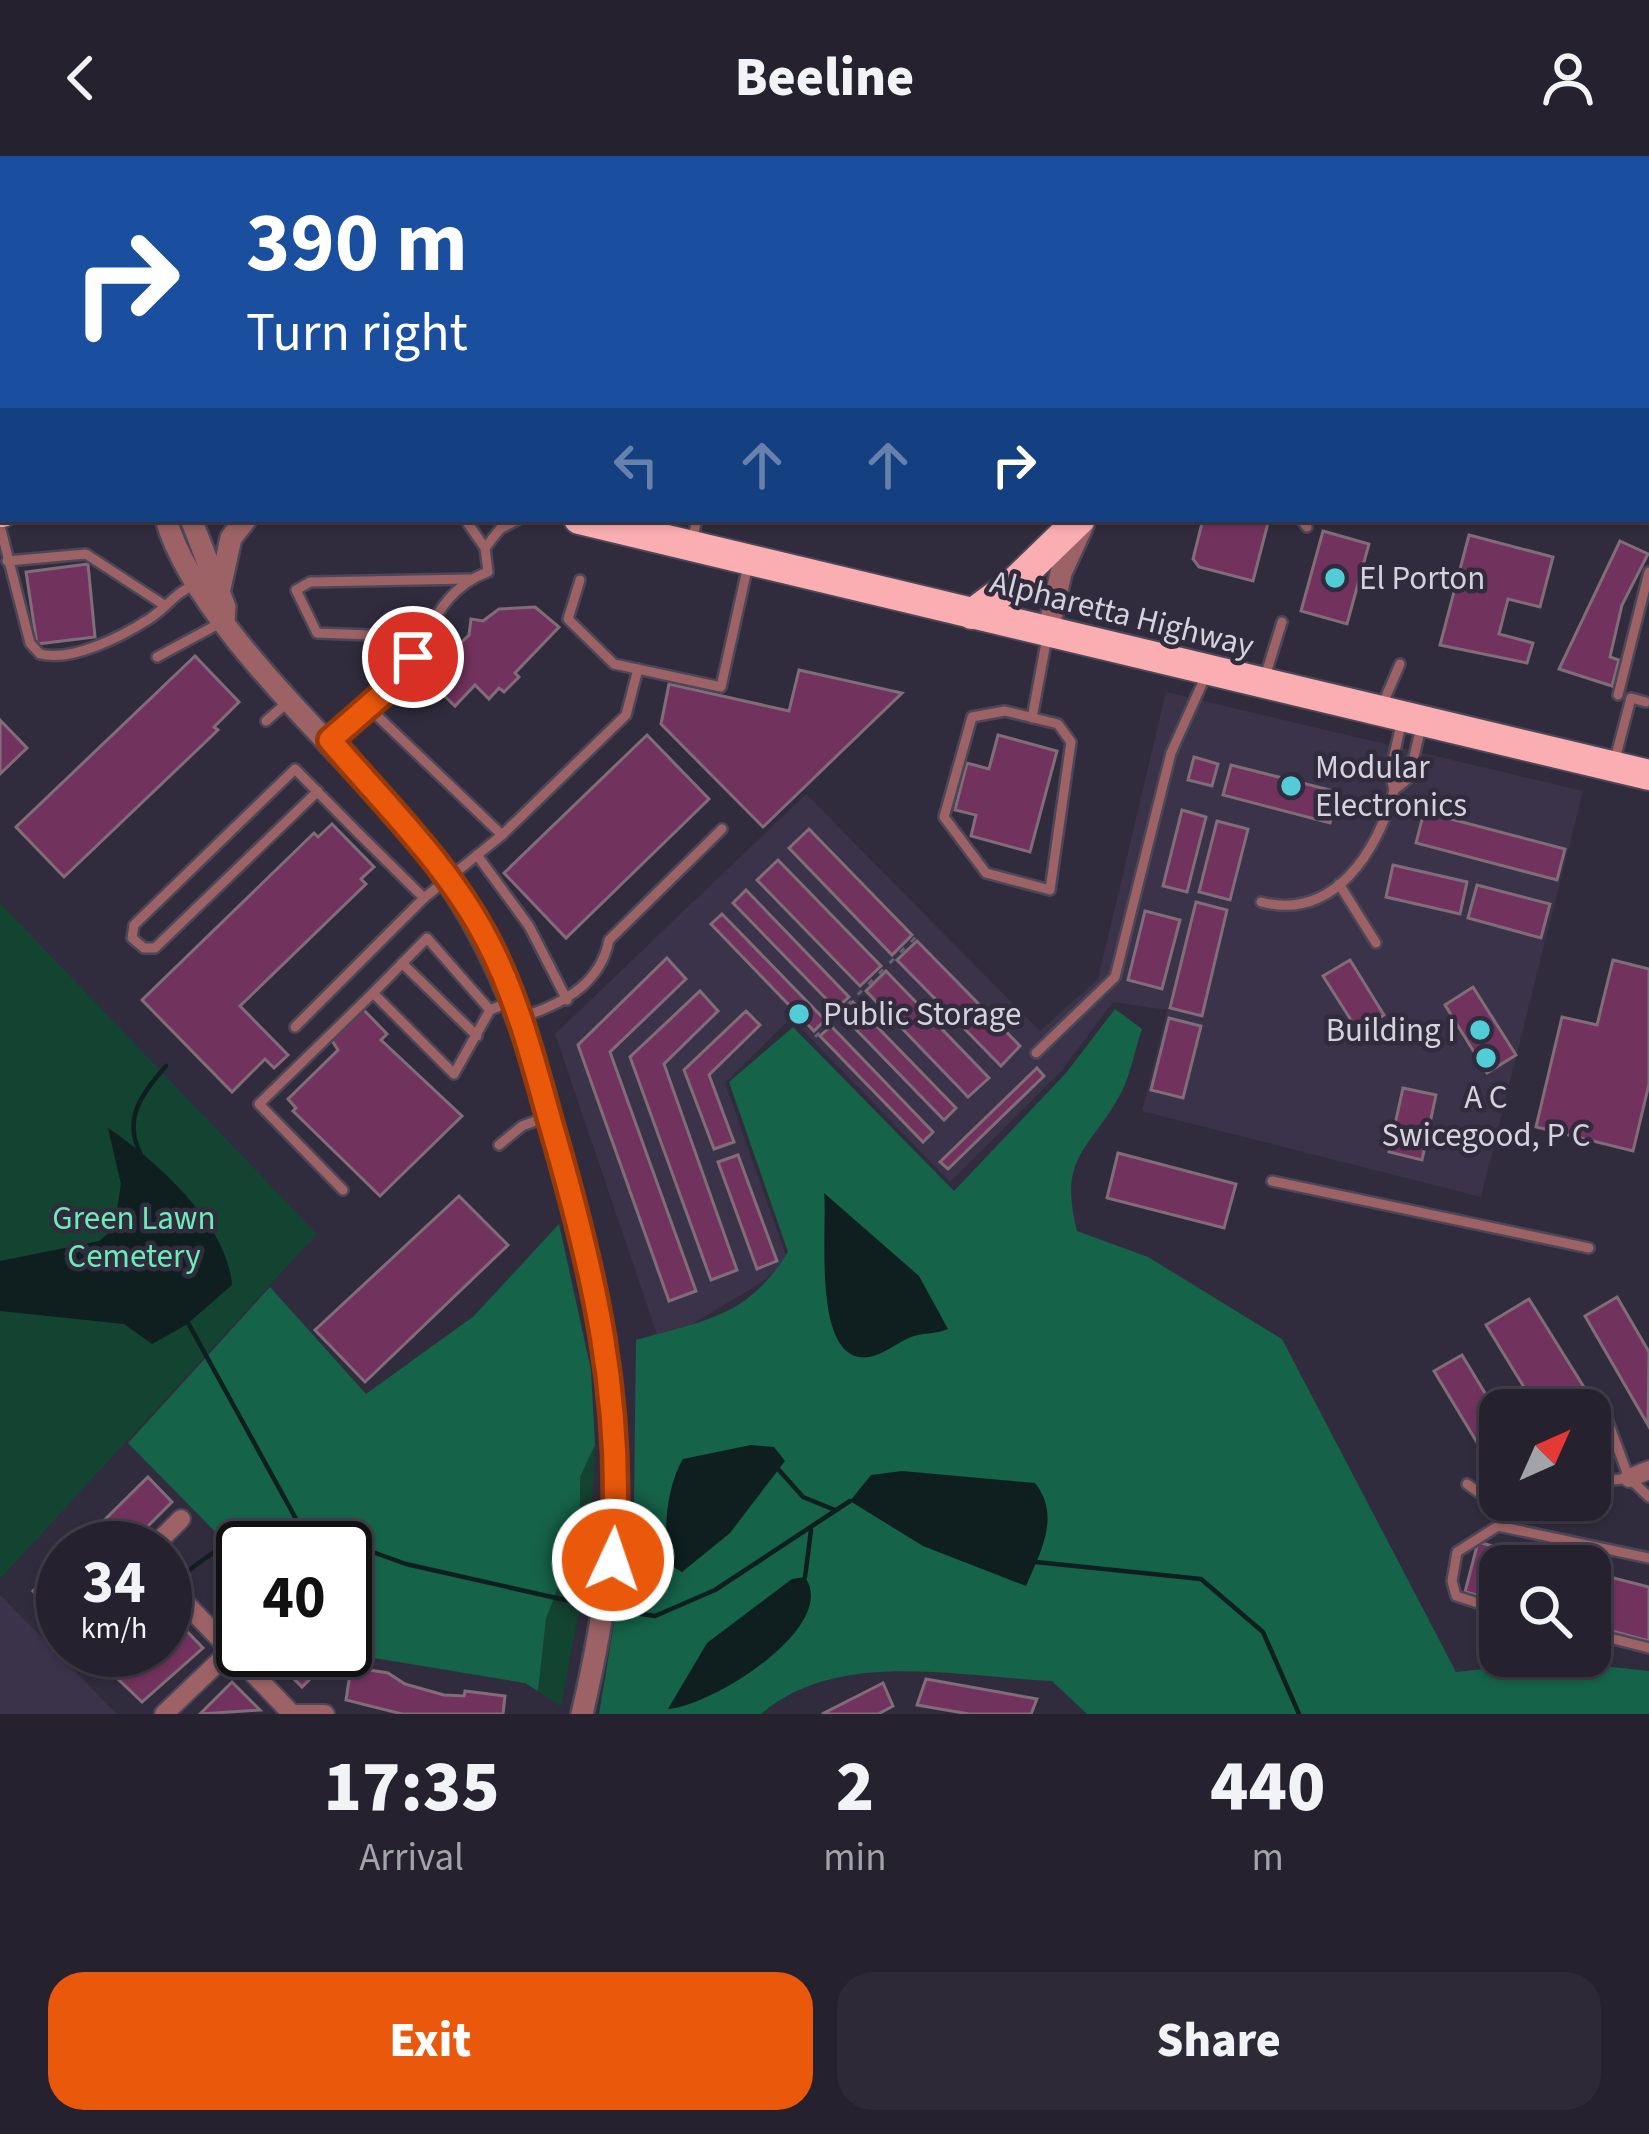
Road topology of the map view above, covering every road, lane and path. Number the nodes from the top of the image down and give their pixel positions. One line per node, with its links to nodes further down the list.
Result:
1 (167, 522): 17 (street)
2 (192, 522): 18 (street)
3 (244, 522): 18 (street)
4 (467, 522): 11 (lane)
5 (513, 522): 11 (lane)
6 (604, 522): 10 (highway, Alpharetta Highway)
7 (1081, 522): 20 (highway)
8 (1083, 522): 23 (street)
9 (0, 526): 13 (lane)
10 (694, 533): 12 (highway, Alpharetta Highway)
11 (485, 548): 15 (lane)
12 (749, 560): 20 (highway, Alpharetta Highway); 27 (lane)
13 (7, 561): 19 (lane); 19 (lane)
14 (1649, 572): 30 (lane)
15 (470, 579): 24 (lane); 24 (lane)
16 (580, 580): 27 (lane)
17 (194, 585): 19 (lane); 21 (street)
18 (219, 594): 21 (street)
19 (164, 605)
20 (972, 614): 23 (highway, Alpharetta Highway)
21 (224, 621): 25 (lane); 31 (street)
22 (1282, 622): 29 (lane)
23 (1048, 632): 28 (highway, Alpharetta Highway); 34 (lane)
24 (422, 637): 33 (lane)
25 (157, 657)
26 (1400, 664): 35 (lane)
27 (638, 669): 43 (lane)
28 (1208, 672): 29 (highway, Alpharetta Highway); 59 (lane)
29 (1263, 685): 35 (highway, Alpharetta Highway)
30 (1618, 695)
31 (292, 699): 36 (lane); 37 (street)
32 (1646, 702): 38 (lane)
33 (369, 708): 37 (lane); 43 (lane)
34 (1032, 718): 34 (lane)
35 (1401, 719): 38 (highway, Alpharetta Highway); 40 (lane); 40 (lane)
36 (266, 721)
37 (330, 740): 45 (street)
38 (1612, 768): 39 (highway, Alpharetta Highway)
39 (1649, 775)
40 (1394, 790): 46 (lane)
41 (318, 791): 41 (lane); 47 (lane)
42 (722, 830): 53 (lane)
43 (502, 835): 44 (lane)
44 (477, 855): 45 (lane); 53 (lane)
45 (448, 879): 47 (lane); 55 (street)
46 (1339, 884): 48 (lane); 50 (lane)
47 (424, 898): 56 (lane)
48 (1261, 902)
49 (920, 933): 58 (path)
50 (1376, 943)
51 (402, 963): 52 (lane); 54 (lane); 57 (lane)
52 (373, 993): 57 (lane); 63 (lane)
53 (567, 1000): 55 (lane)
54 (490, 1010): 55 (lane); 57 (lane)
55 (516, 1010): 60 (street)
56 (295, 1028)
57 (477, 1036)
58 (815, 1037)
59 (1036, 1053)
60 (549, 1116): 61 (lane); 85 (street)
61 (499, 1145)
62 (1272, 1181): 64 (lane)
63 (343, 1190)
64 (1589, 1248)
65 (1611, 1430): 67 (lane)
66 (1649, 1470): 67 (street)
67 (1629, 1478): 68 (lane); 71 (lane)
68 (1611, 1480)
69 (1467, 1484): 70 (lane)
70 (1479, 1493)
71 (1649, 1497)
72 (1588, 1545): 75 (lane)
73 (1611, 1550): 74 (lane)
74 (1649, 1558)
75 (1479, 1603)
76 (192, 1611): 77 (street)
77 (216, 1636)
78 (1611, 1638): 79 (lane)
79 (1649, 1648)
80 (216, 1664): 82 (street)
81 (257, 1677): 83 (street)
82 (164, 1714)
83 (295, 1714): 84 (street)
84 (325, 1714)
85 (582, 1714)

